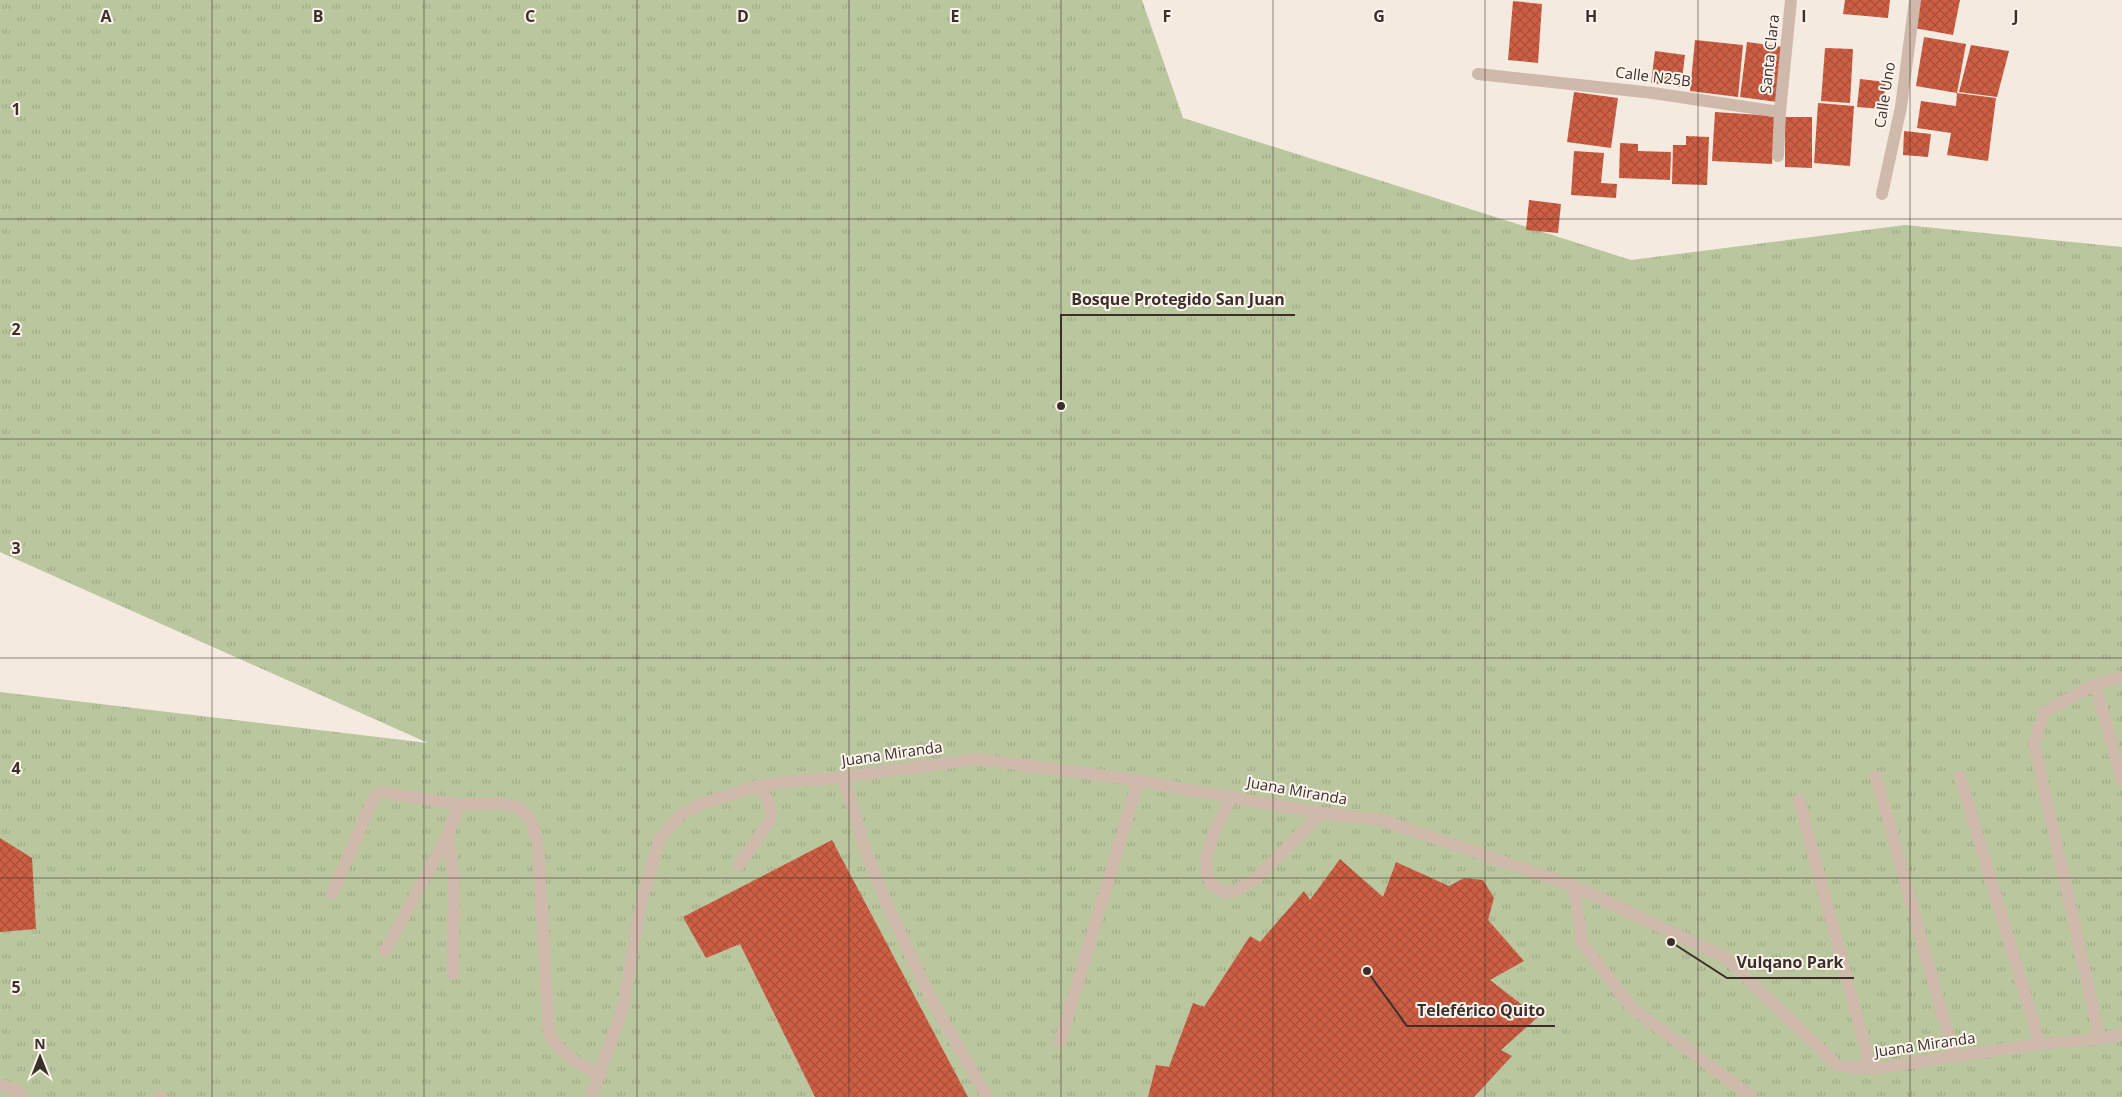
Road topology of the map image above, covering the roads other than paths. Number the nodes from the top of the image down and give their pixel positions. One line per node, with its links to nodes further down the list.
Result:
1 (1791, 0): 4 (street, Santa Clara)
2 (1915, 0): 6 (street, Calle Uno)
3 (1478, 74): 4 (street, Calle N25B)
4 (1780, 112): 5 (street)
5 (1778, 156)
6 (1882, 194)
7 (2122, 677): 8 (street)
8 (2095, 684): 13 (street); 26 (street)
9 (1876, 776): 29 (street)
10 (1960, 776): 28 (street)
11 (842, 777): 12 (street, Juana Miranda); 14 (street, Juana Miranda); 35 (street)
12 (1138, 780): 15 (street, Juana Miranda); 27 (street)
13 (2122, 780)
14 (760, 786): 20 (street); 31 (street, Juana Miranda)
15 (1232, 796): 18 (street, Juana Miranda); 18 (street)
16 (1799, 800): 30 (street)
17 (459, 804): 19 (street); 22 (street); 31 (street)
18 (1321, 812): 21 (street, Juana Miranda)
19 (448, 835): 23 (street); 24 (street)
20 (739, 865)
21 (1574, 886): 30 (street, Juana Miranda); 36 (street)
22 (332, 894)
23 (385, 952)
24 (453, 974)
25 (2122, 1034): 26 (street, Juana Miranda)
26 (2100, 1039): 28 (street, Juana Miranda)
27 (1060, 1041)
28 (2040, 1044): 29 (street, Juana Miranda)
29 (1954, 1057): 30 (street, Juana Miranda)
30 (1871, 1070)
31 (600, 1076): 34 (street, Juana Miranda)
32 (0, 1085): 33 (street)
33 (24, 1097)
34 (591, 1097)
35 (987, 1097)
36 (1752, 1097)

